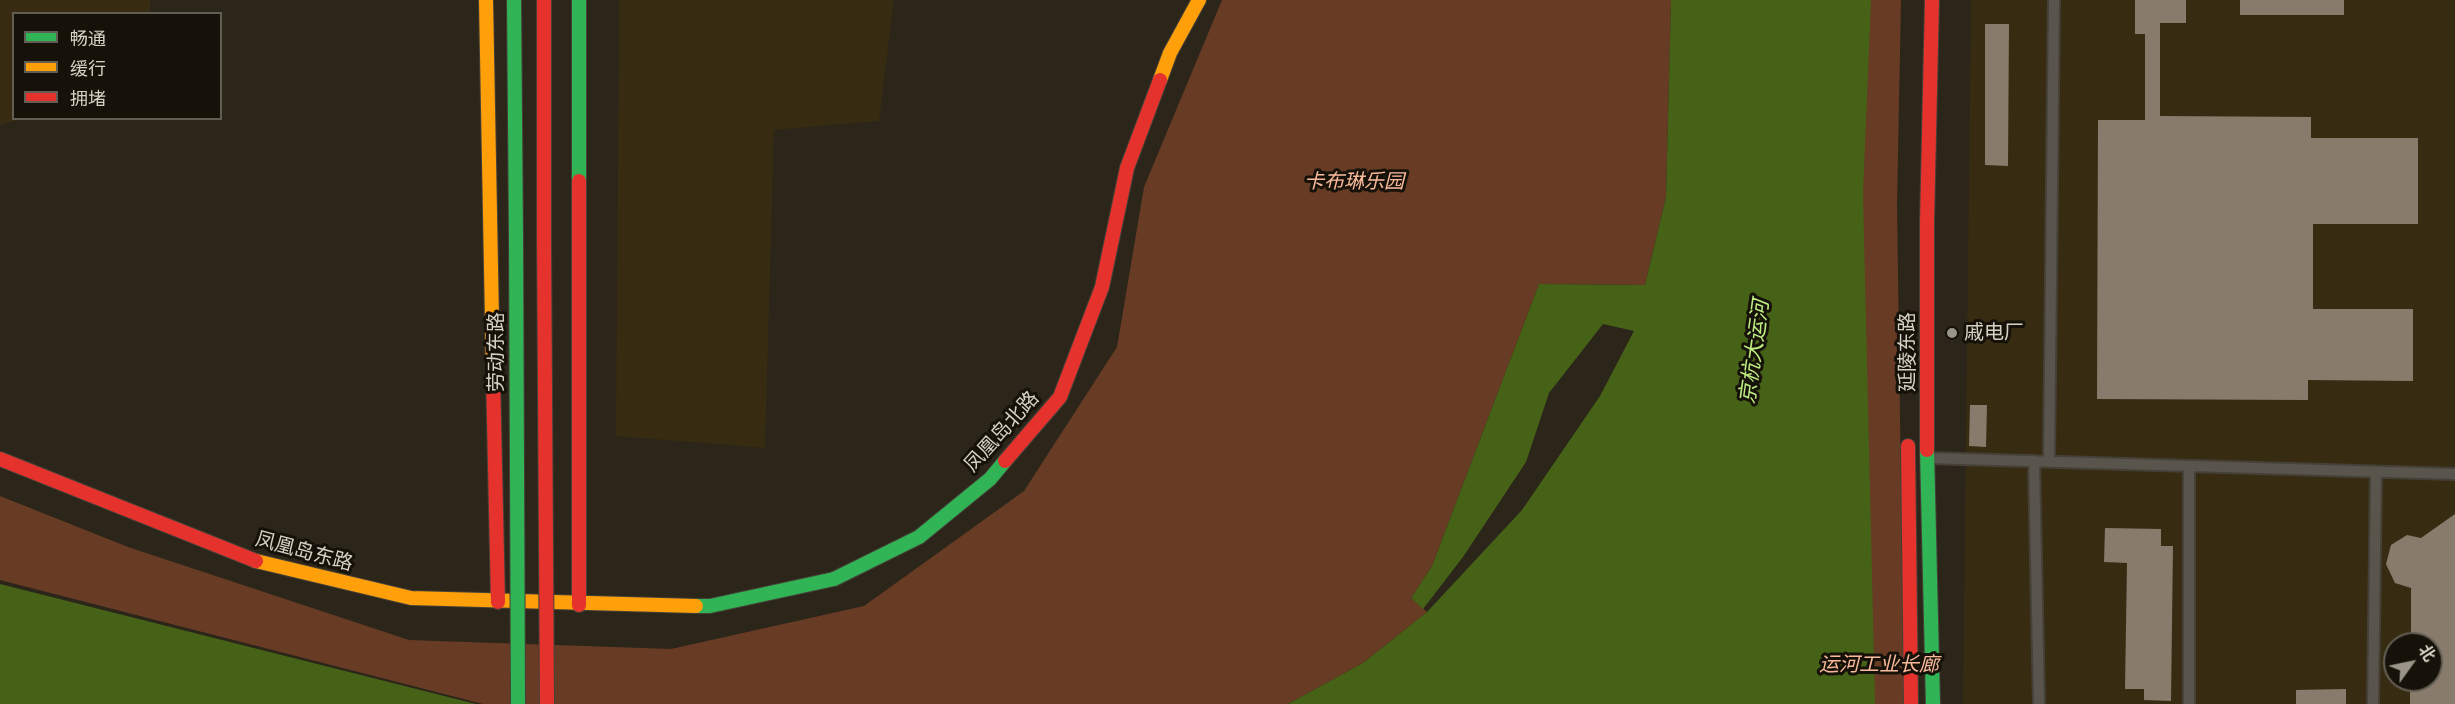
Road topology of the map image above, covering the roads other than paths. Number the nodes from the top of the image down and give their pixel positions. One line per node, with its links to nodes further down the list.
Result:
1 (486, 0): 16 (main road)
2 (514, 0): 18 (main road, 劳动东路, bridge)
3 (544, 0): 19 (main road, bridge)
4 (579, 0): 17 (main road)
5 (1199, 0): 17 (main road, 凤凰岛北路)
6 (1932, 0): 9 (main road, 延陵东路)
7 (2054, 0): 12 (lane)
8 (1908, 432): 20 (main road)
9 (1927, 458): 11 (lane); 21 (main road, 延陵东路)
10 (0, 459): 16 (main road, 凤凰岛东路)
11 (2034, 461): 12 (lane); 22 (lane)
12 (2049, 462): 13 (lane)
13 (2189, 466): 14 (lane); 23 (lane)
14 (2376, 472): 15 (lane); 24 (lane)
15 (2455, 474)
16 (498, 602): 17 (main road, 凤凰岛东路)
17 (579, 605)
18 (518, 704)
19 (547, 704)
20 (1911, 704)
21 (1933, 704)
22 (2039, 704)
23 (2189, 704)
24 (2373, 704)

